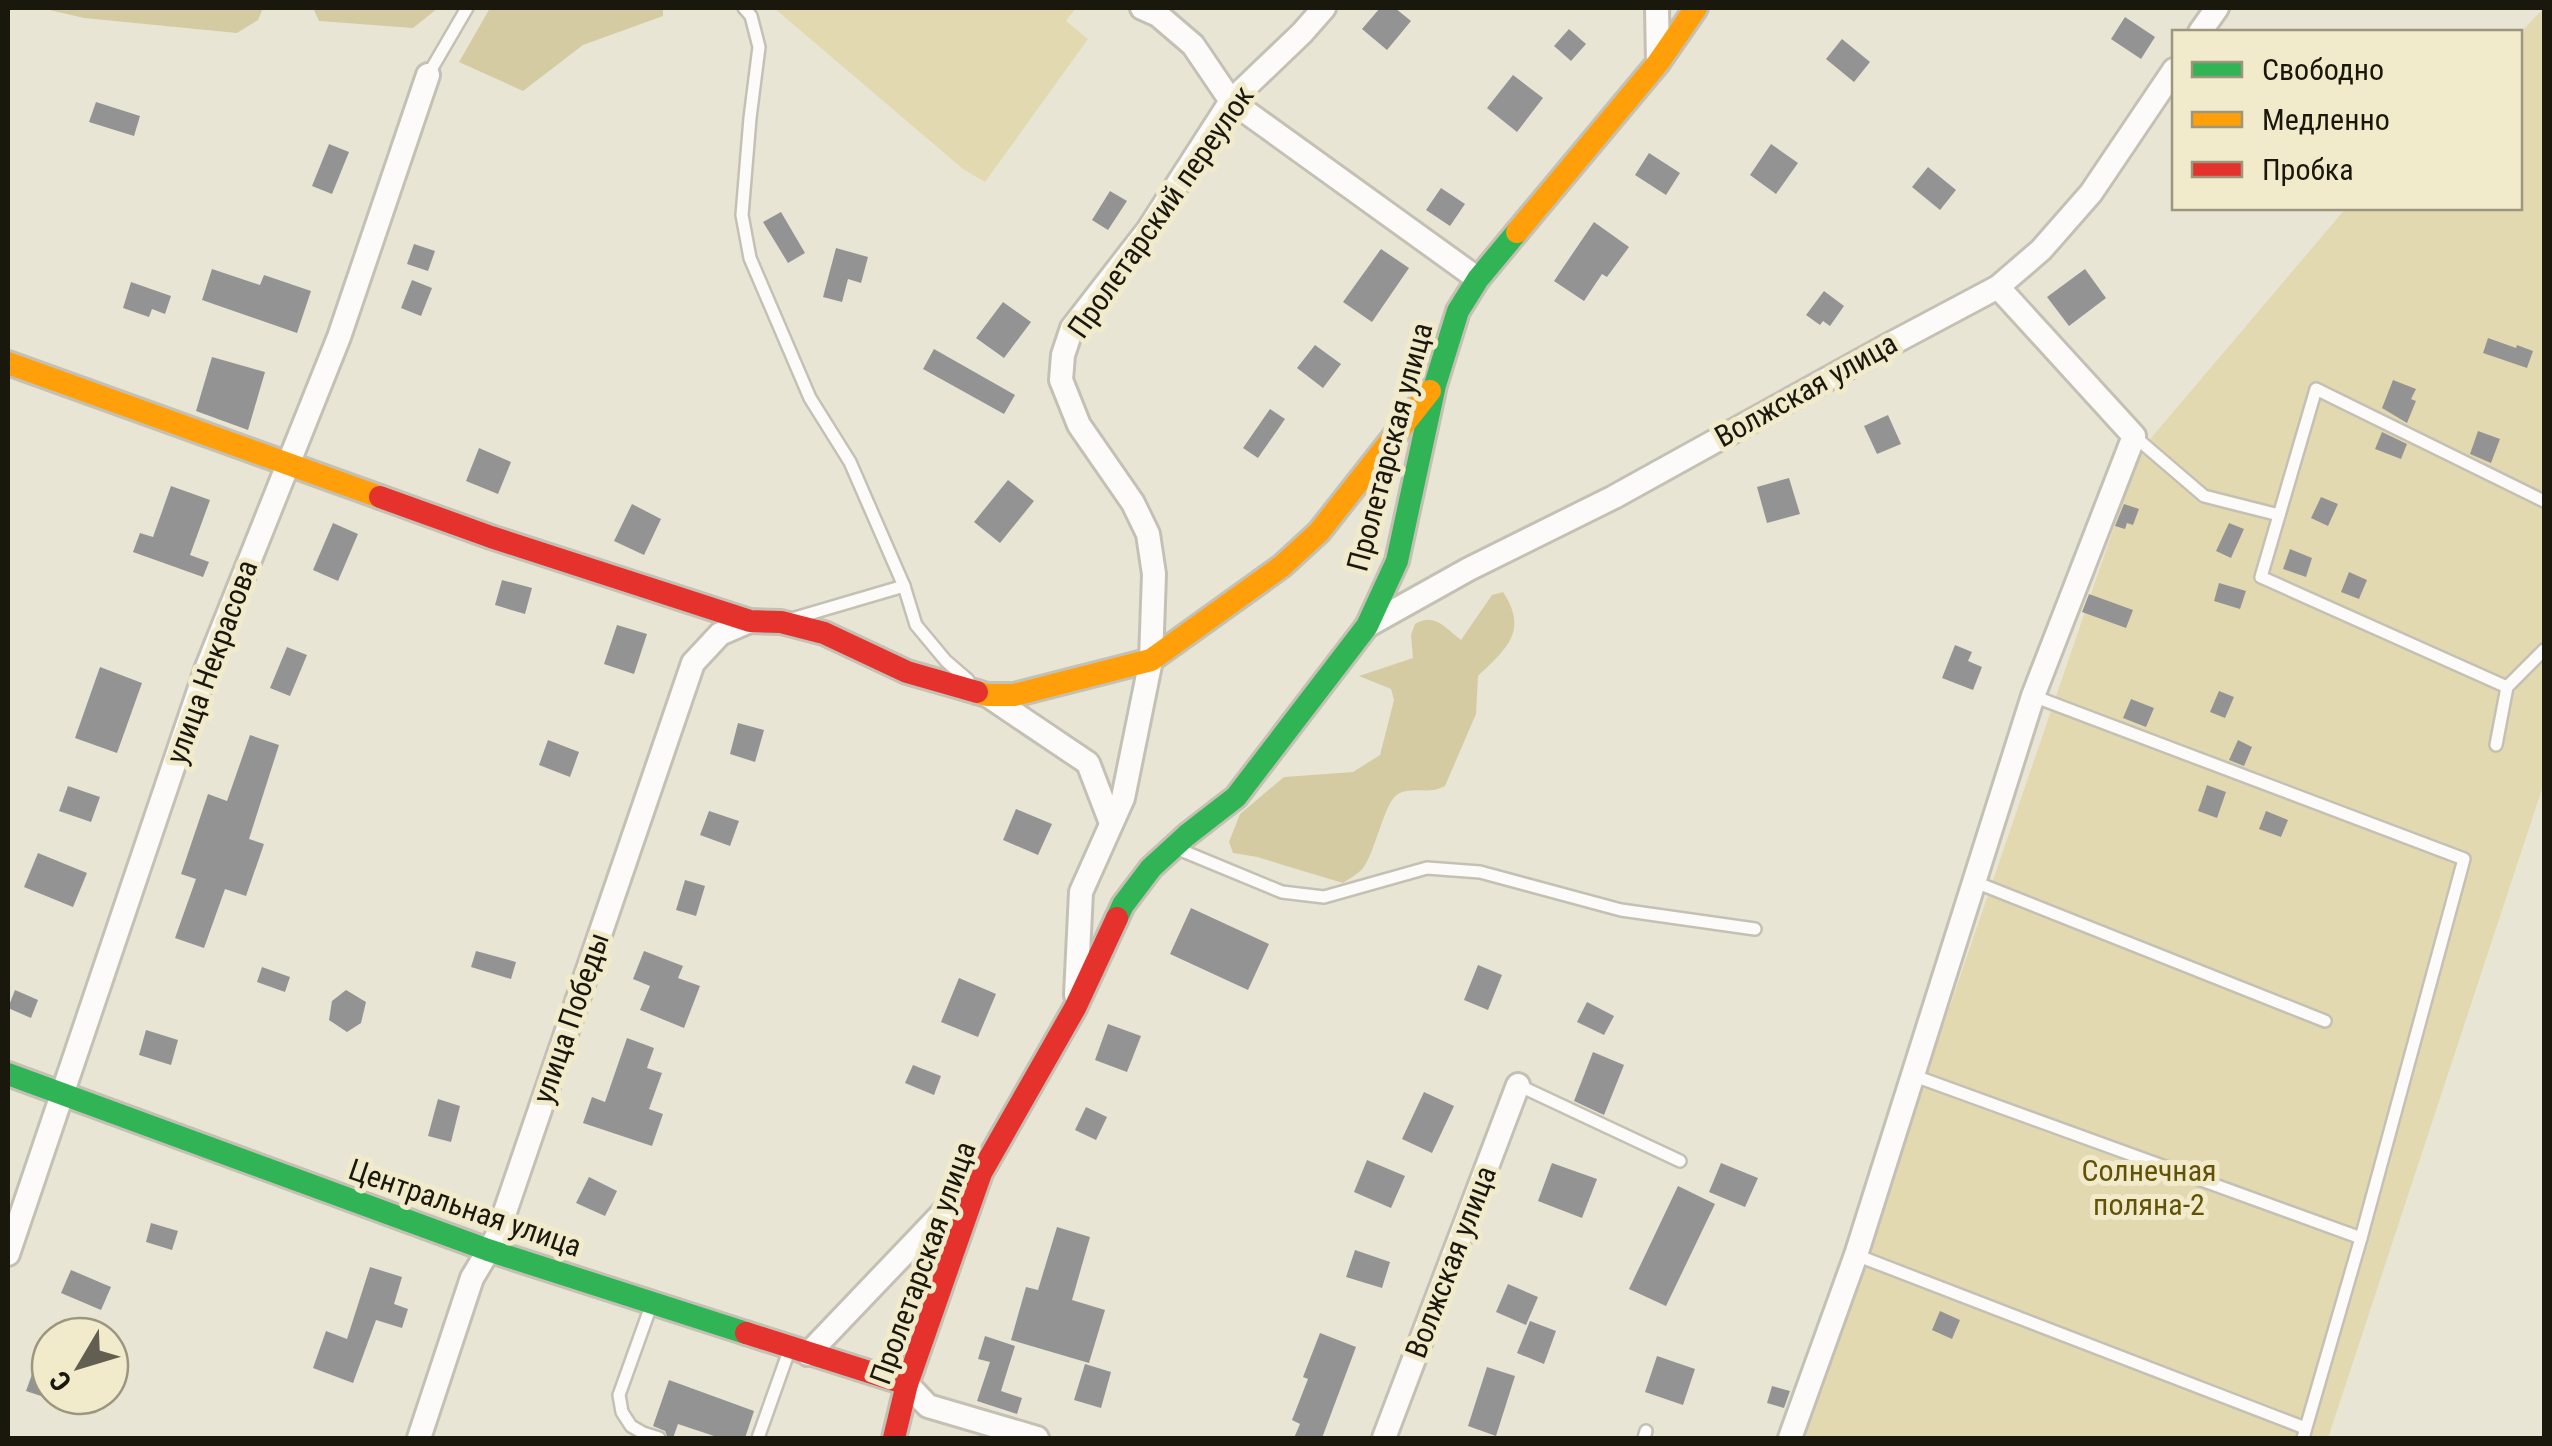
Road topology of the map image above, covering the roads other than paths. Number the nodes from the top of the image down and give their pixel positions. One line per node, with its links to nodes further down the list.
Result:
1 (467, 8): 11 (lane)
2 (744, 8): 21 (lane)
3 (1142, 8): 12 (street)
4 (1324, 8): 12 (street, Пролетарский переулок)
5 (1657, 8): 9 (street)
6 (1696, 8): 9 (street, Пролетарская улица)
7 (2217, 8): 8 (street)
8 (2201, 30)
9 (1658, 63): 13 (street, Пролетарская улица)
10 (2172, 73): 14 (street, Волжская улица)
11 (428, 75): 18 (street, улица Некрасова)
12 (1231, 101): 13 (street); 26 (street, Пролетарский переулок)
13 (1478, 279): 16 (street, Пролетарская улица)
14 (1998, 287): 17 (street); 24 (street, Волжская улица)
15 (8, 363): 18 (street)
16 (1435, 385): 24 (street, Пролетарская улица); 26 (street)
17 (2134, 436): 20 (lane); 29 (street)
18 (288, 465): 22 (street); 40 (street, улица Некрасова)
19 (2544, 501): 20 (lane)
20 (2279, 515): 27 (lane)
21 (904, 586): 23 (lane); 28 (lane)
22 (750, 621): 23 (street); 44 (street, улица Победы)
23 (782, 622): 28 (street)
24 (1367, 626): 32 (street, Пролетарская улица)
25 (2544, 650): 27 (lane)
26 (1152, 660): 28 (street); 31 (street, Пролетарский переулок)
27 (2507, 686): 30 (lane)
28 (987, 696): 31 (street)
29 (2034, 696): 33 (street); 43 (lane)
30 (2496, 745)
31 (1111, 823): 35 (street, Пролетарский переулок)
32 (1174, 847): 34 (lane); 35 (street, Пролетарская улица)
33 (1976, 882): 36 (lane); 38 (street)
34 (1755, 929)
35 (1075, 1008): 42 (street, Пролетарская улица)
36 (2324, 1021)
37 (8, 1074): 40 (street, Центральная улица)
38 (1912, 1075): 43 (lane); 46 (street)
39 (1518, 1084): 41 (lane); 56 (street, Волжская улица)
40 (62, 1094): 44 (street, Центральная улица); 45 (street, улица Некрасова)
41 (1680, 1161)
42 (981, 1173): 48 (street); 49 (street, Пролетарская улица)
43 (2361, 1238): 50 (lane)
44 (488, 1250): 47 (street, Центральная улица); 51 (street, улица Победы)
45 (8, 1254)
46 (1856, 1254): 50 (lane); 57 (street)
47 (652, 1304): 48 (street, Центральная улица); 52 (lane)
48 (799, 1351): 49 (street, Центральная улица); 53 (lane)
49 (907, 1384): 54 (street, Пролетарская улица); 55 (street)
50 (2304, 1433)
51 (419, 1438)
52 (659, 1438)
53 (758, 1438)
54 (894, 1438)
55 (1037, 1438)
56 (1384, 1438)
57 (1790, 1438)

